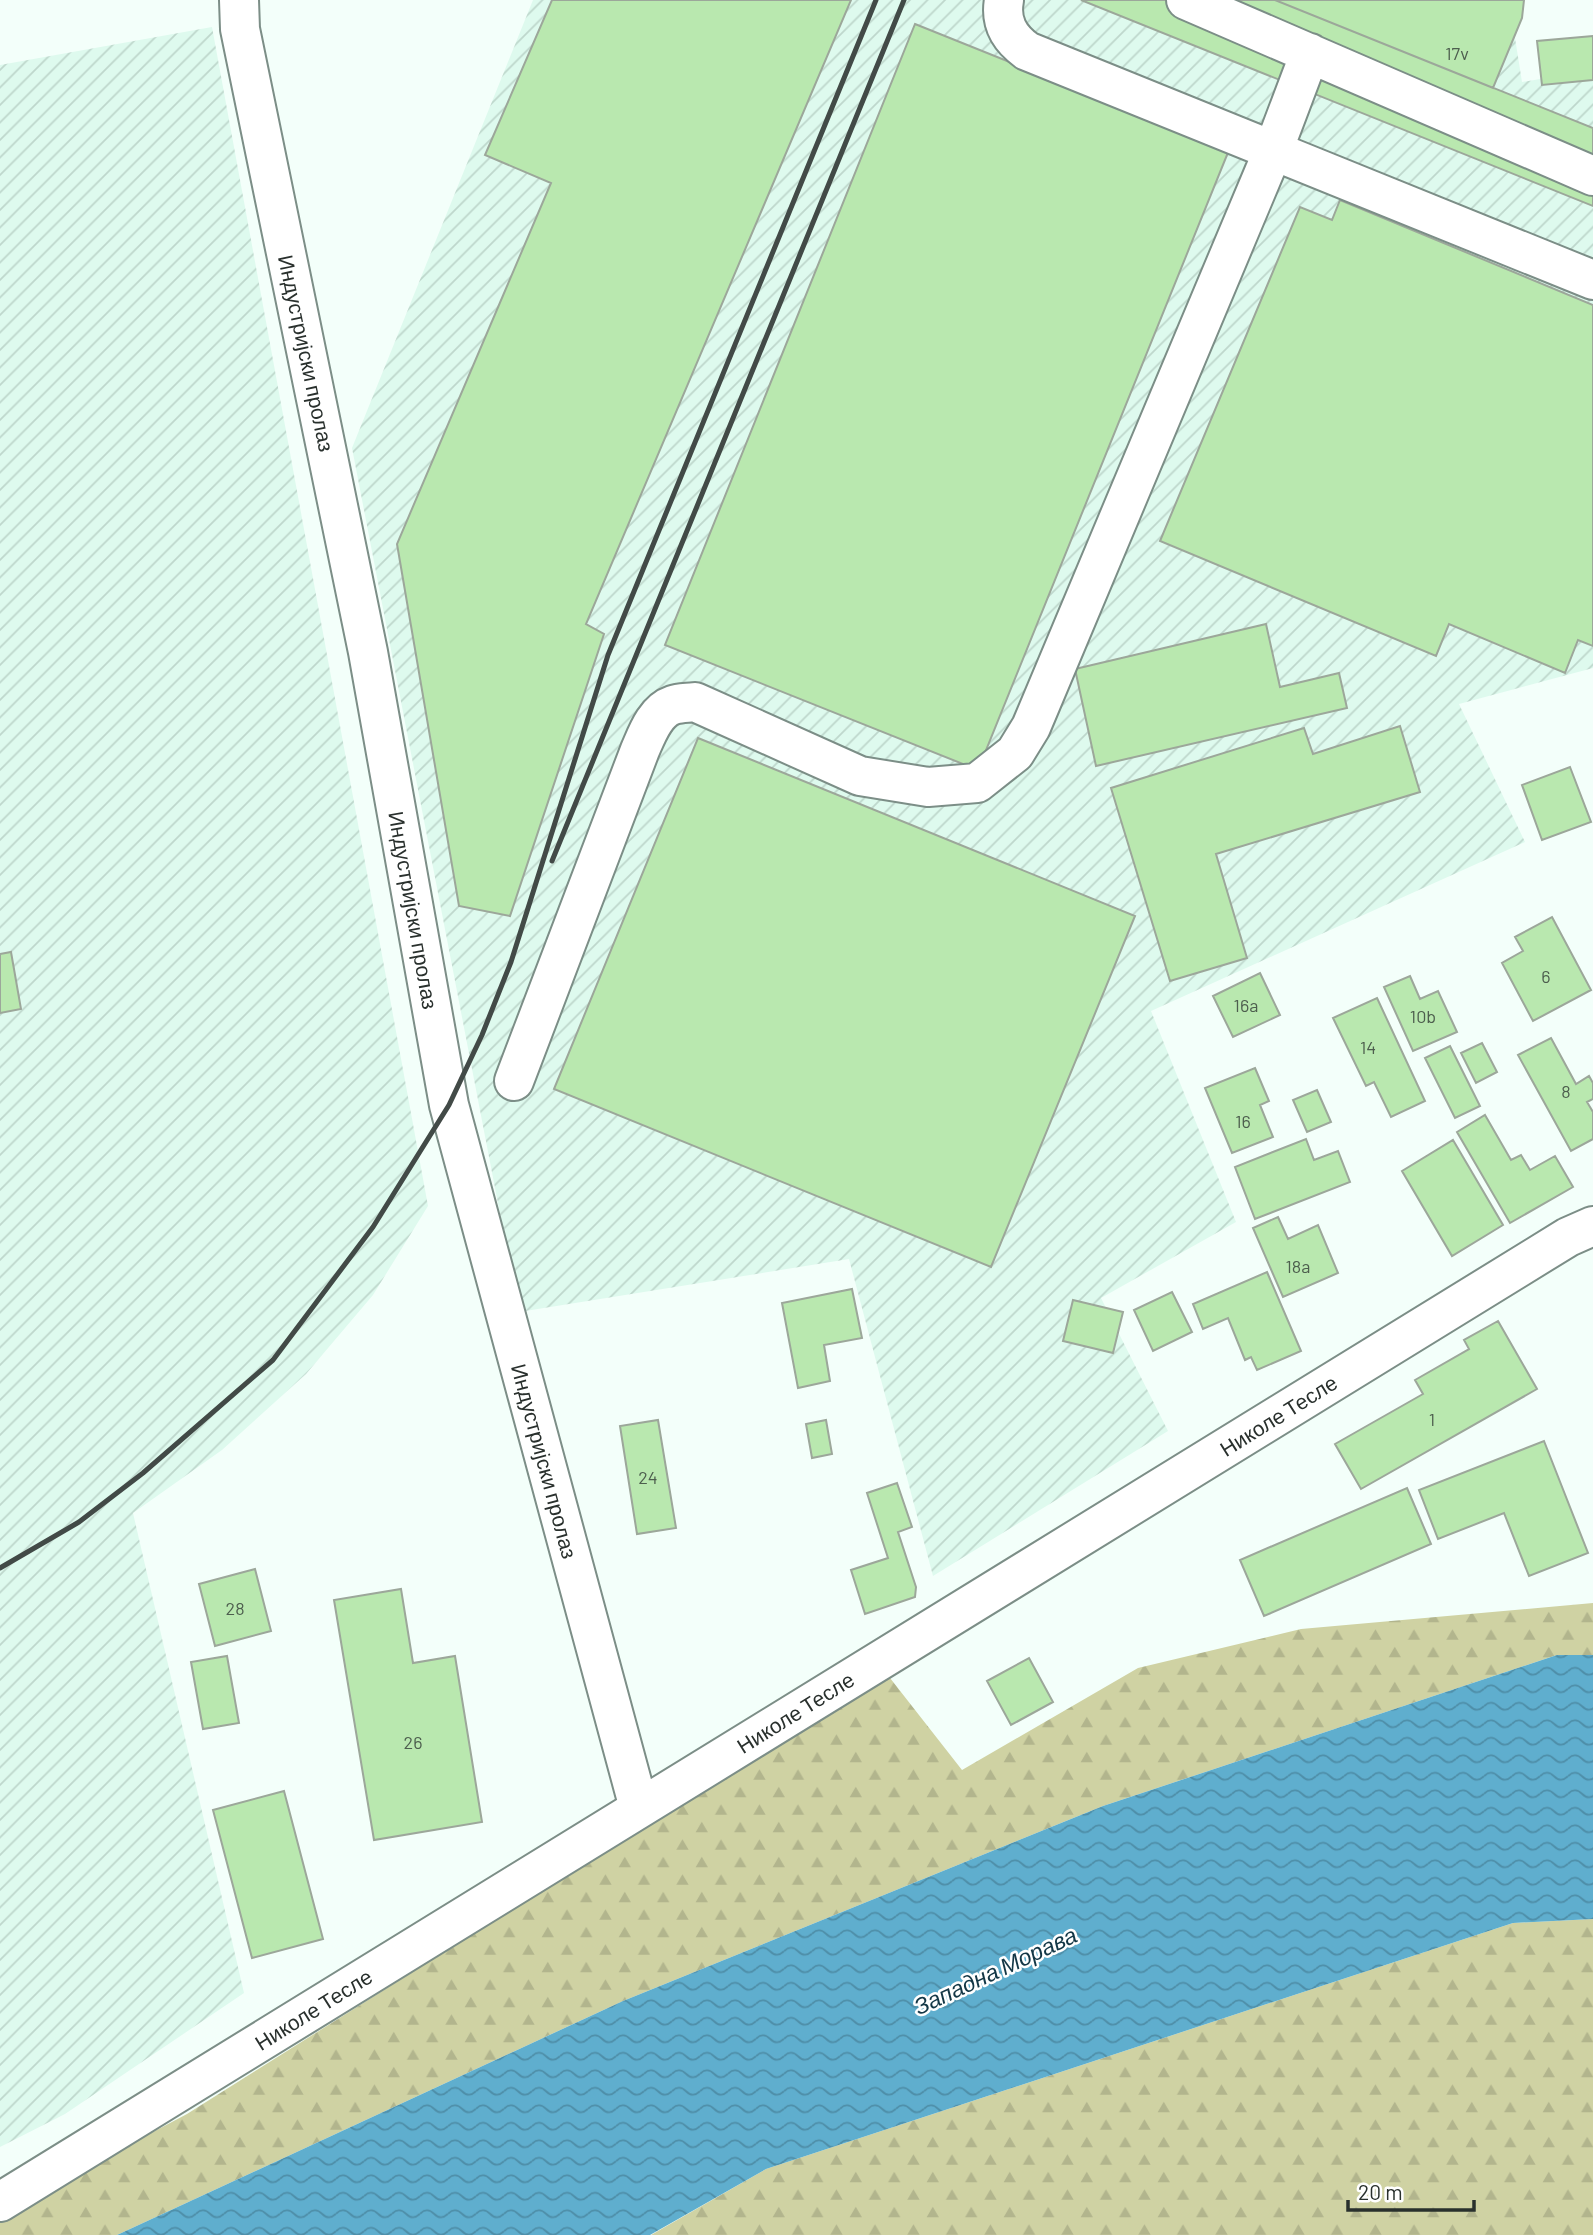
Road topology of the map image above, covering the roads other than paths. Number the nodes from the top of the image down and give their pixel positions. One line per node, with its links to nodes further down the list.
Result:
1 (239, 0): 10 (street, Индустријски пролаз)
2 (1004, 0): 5 (street)
3 (1186, 0): 4 (street)
4 (1310, 53): 5 (street); 6 (street)
5 (1273, 151): 7 (street); 8 (street)
6 (1593, 176)
7 (1593, 280)
8 (514, 1081)
9 (1593, 1226): 10 (street, Николе Тесле)
10 (639, 1808): 11 (street, Николе Тесле)
11 (0, 2202)

